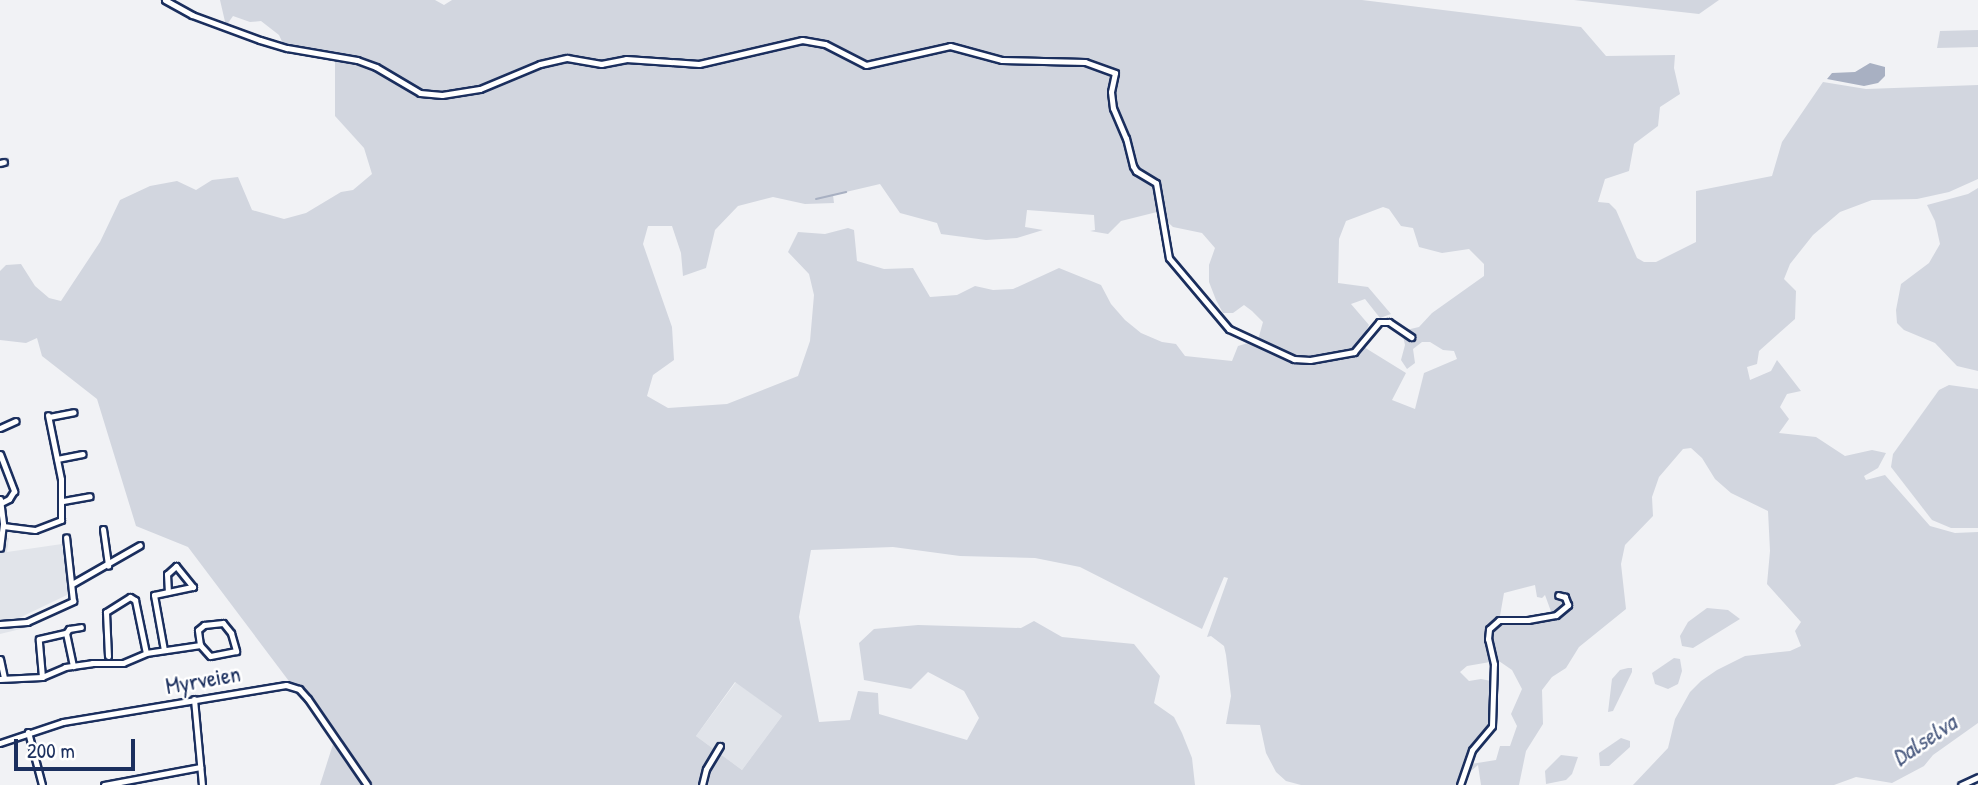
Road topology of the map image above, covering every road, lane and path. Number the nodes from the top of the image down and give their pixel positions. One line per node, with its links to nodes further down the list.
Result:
1 (165, 0): 2 (street)
2 (1411, 337)
3 (74, 412): 8 (street)
4 (16, 421): 5 (street)
5 (0, 428)
6 (0, 454): 10 (street)
7 (82, 454): 8 (street)
8 (57, 458): 11 (street)
9 (90, 496): 11 (street)
10 (0, 501): 12 (street)
11 (63, 501): 13 (street)
12 (1, 516): 13 (street)
13 (3, 526): 17 (street)
14 (103, 529): 18 (street)
15 (66, 537): 19 (street)
16 (140, 545): 18 (street)
17 (0, 548)
18 (108, 566): 19 (street)
19 (72, 584): 22 (street)
20 (169, 592): 20 (street); 26 (street)
21 (1558, 595): 44 (street)
22 (0, 624)
23 (81, 627): 24 (street)
24 (66, 633): 30 (street); 31 (street)
25 (200, 645): 25 (street); 26 (street)
26 (164, 650): 27 (street)
27 (146, 653): 28 (street); 30 (street)
28 (108, 656)
29 (0, 659): 32 (street)
30 (73, 666): 31 (street)
31 (43, 677): 32 (street)
32 (2, 679)
33 (194, 699): 34 (street, Myrveien); 37 (street); 42 (street, Myrveien)
34 (28, 732): 35 (street, Myrveien); 39 (street)
35 (0, 743)
36 (720, 746): 43 (street)
37 (200, 768): 40 (street); 41 (street)
38 (1978, 777): 45 (street)
39 (42, 785)
40 (104, 785)
41 (202, 785)
42 (367, 785)
43 (702, 785)
44 (1460, 785)
45 (1961, 785)

